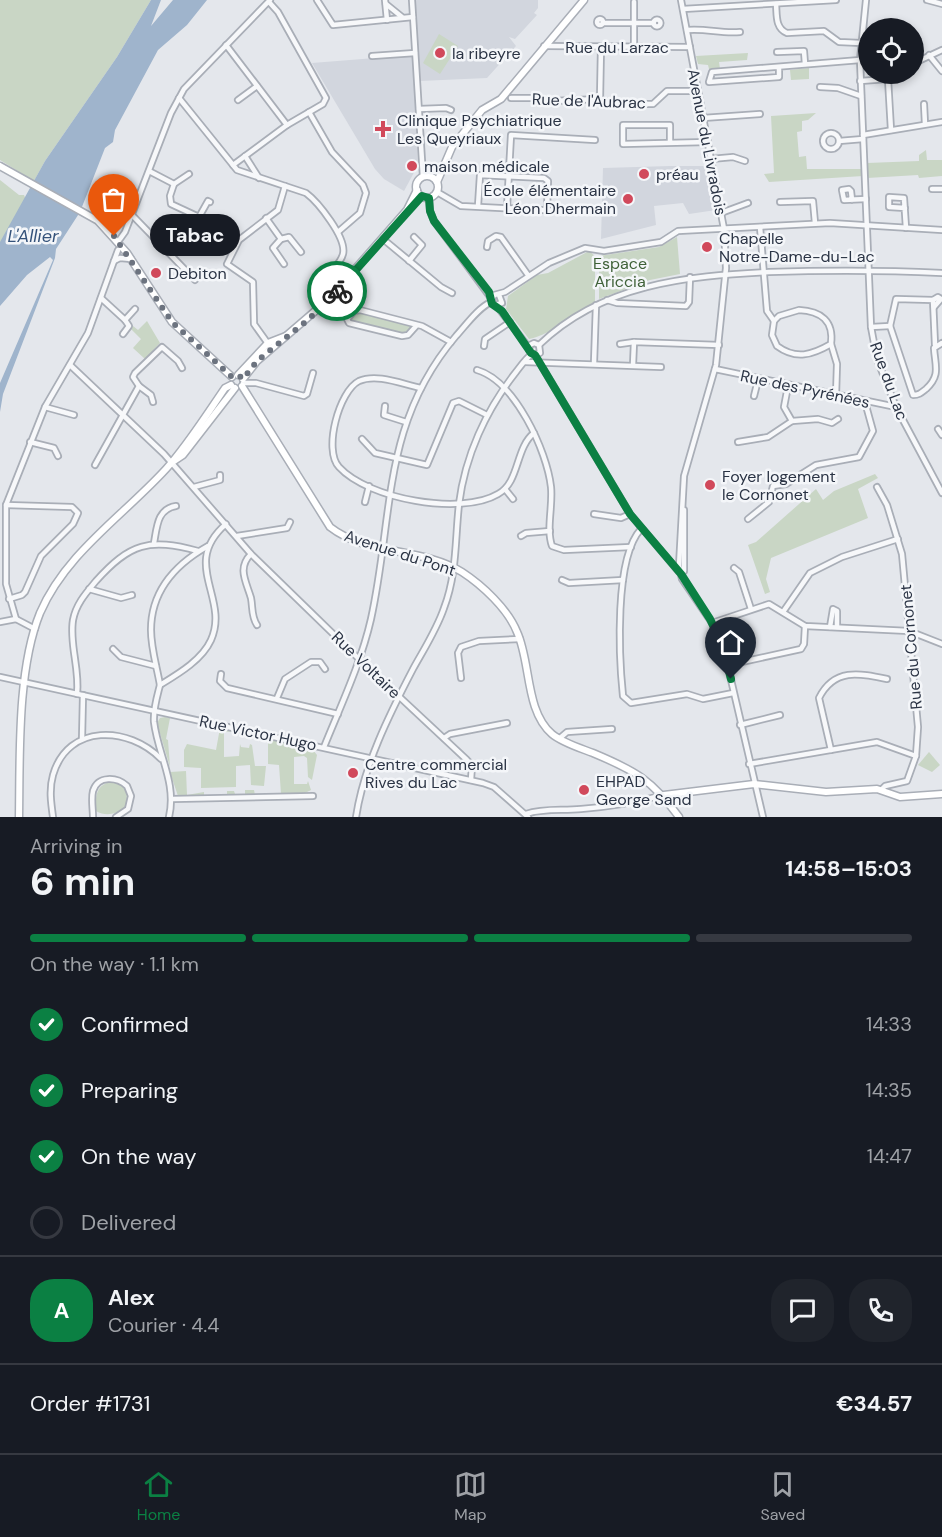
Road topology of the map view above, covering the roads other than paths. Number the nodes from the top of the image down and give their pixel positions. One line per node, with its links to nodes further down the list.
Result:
1 (317, 0): 17 (street)
2 (412, 0): 14 (street)
3 (584, 0): 25 (main road)
4 (681, 0): 13 (street, Avenue du Livradois)
5 (836, 0): 11 (street)
6 (866, 0): 16 (street, Rue du Lac)
7 (927, 0): 12 (street)
8 (269, 1): 24 (street); 54 (street)
9 (386, 2): 15 (street); 17 (street)
10 (634, 2): 19 (street)
11 (776, 4): 13 (street); 23 (street)
12 (942, 4)
13 (683, 9): 21 (street, Avenue du Livradois)
14 (413, 17): 15 (street); 31 (street)
15 (403, 18): 17 (street)
16 (866, 18)
17 (387, 20)
18 (603, 23): 19 (street)
19 (634, 23): 20 (street); 27 (street)
20 (654, 23)
21 (687, 30): 22 (street); 28 (street, Avenue du Livradois)
22 (740, 32)
23 (858, 43)
24 (226, 45): 43 (street); 47 (street)
25 (544, 46): 26 (street, Rue du Larzac); 76 (main road)
26 (601, 47): 27 (street, Rue du Larzac); 49 (street)
27 (634, 47): 28 (street, Rue du Larzac)
28 (690, 47): 40 (street, Avenue du Livradois)
29 (942, 50): 32 (street)
30 (777, 52): 36 (street)
31 (415, 53): 33 (street); 52 (street)
32 (929, 54): 34 (street); 38 (street)
33 (372, 56)
34 (924, 57)
35 (858, 60): 36 (street)
36 (805, 64): 37 (street)
37 (779, 69): 39 (street); 39 (street)
38 (942, 72)
39 (709, 82): 40 (street)
40 (696, 84): 45 (street, Avenue du Livradois)
41 (860, 84): 46 (street, Rue du Lac)
42 (888, 84): 60 (street)
43 (257, 86): 50 (street); 59 (street)
44 (820, 87): 46 (street)
45 (698, 91): 49 (street, Rue de l'Aubrac); 56 (street, Avenue du Livradois)
46 (861, 96): 61 (street, Rue du Lac)
47 (179, 98): 69 (street); 71 (street)
48 (511, 98): 49 (street, Rue de l'Aubrac)
49 (600, 99)
50 (238, 100)
51 (924, 104): 58 (street)
52 (419, 109): 53 (street); 74 (street)
53 (451, 110)
54 (309, 112): 59 (street); 107 (street)
55 (760, 114): 56 (street)
56 (703, 118): 64 (street, Avenue du Livradois)
57 (942, 122): 58 (street)
58 (926, 124): 60 (street)
59 (287, 125): 66 (street)
60 (891, 130): 61 (street)
61 (863, 137): 63 (street); 84 (street, Rue du Lac)
62 (595, 140): 73 (street)
63 (839, 141)
64 (708, 142): 65 (street); 67 (street, Avenue du Livradois)
65 (670, 143): 65 (street)
66 (245, 156): 69 (street); 75 (street)
67 (711, 159): 68 (street); 95 (street, Avenue du Livradois)
68 (745, 161)
69 (233, 165): 75 (street)
70 (0, 166): 99 (main road)
71 (149, 171): 77 (street); 96 (street)
72 (189, 174): 77 (street)
73 (509, 176): 89 (street); 90 (street); 93 (street)
74 (423, 177): 76 (main road); 81 (main road)
75 (259, 178): 78 (street)
76 (434, 180): 82 (main road)
77 (174, 184): 97 (street)
78 (285, 186): 98 (street); 107 (street)
79 (932, 189): 80 (street)
80 (942, 189)
81 (417, 190): 83 (main road); 92 (main road)
82 (437, 192): 83 (main road); 89 (street)
83 (426, 197): 92 (main road); 128 (street)
84 (866, 199): 85 (street); 101 (street, Rue du Lac)
85 (852, 200)
86 (210, 202): 97 (street)
87 (780, 202): 100 (street)
88 (748, 203): 95 (street)
89 (478, 206): 90 (street)
90 (507, 208): 93 (street)
91 (905, 208): 104 (street)
92 (407, 210): 111 (main road)
93 (546, 210): 94 (street)
94 (561, 211)
95 (721, 213): 103 (street, Avenue du Livradois)
96 (132, 215): 109 (street); 125 (street)
97 (197, 218): 105 (street)
98 (266, 218): 110 (street); 151 (street)
99 (99, 222): 109 (main road, Avenue du Pont); 115 (main road, Avenue du Pont)
100 (815, 223): 101 (street); 102 (street)
101 (866, 225): 104 (street); 119 (street, Rue du Lac)
102 (760, 226): 103 (street); 120 (street)
103 (724, 228): 122 (street); 123 (street, Avenue du Livradois)
104 (906, 228): 106 (street)
105 (194, 229)
106 (942, 230)
107 (338, 232): 126 (street)
108 (414, 237): 117 (street)
109 (120, 239): 115 (main road, Avenue du Pont)
110 (281, 239): 114 (street); 118 (street)
111 (383, 239): 117 (street); 151 (main road)
112 (487, 247): 122 (street)
113 (118, 250): 116 (street)
114 (301, 252)
115 (129, 256): 116 (street); 164 (main road, Avenue du Pont)
116 (114, 261): 129 (street)
117 (409, 261): 127 (street)
118 (284, 264)
119 (867, 268): 120 (street); 121 (street); 139 (street, Rue du Lac)
120 (764, 273): 123 (street); 135 (street)
121 (942, 273)
122 (528, 275): 128 (street)
123 (725, 275): 124 (street); 147 (street, Avenue du Livradois)
124 (690, 277): 130 (street); 130 (street)
125 (195, 280)
126 (312, 284)
127 (452, 293)
128 (494, 297): 131 (street); 131 (street); 141 (street)
129 (101, 298): 134 (street); 156 (street)
130 (607, 300): 132 (street)
131 (499, 304): 136 (street)
132 (596, 305): 146 (street); 155 (street)
133 (135, 309): 134 (street)
134 (125, 320): 140 (street)
135 (774, 321): 145 (street); 145 (street)
136 (510, 322): 149 (street); 150 (street)
137 (417, 324): 137 (street); 141 (street)
138 (890, 326): 139 (street); 148 (street); 148 (street)
139 (871, 327): 177 (street, Rue du Lac)
140 (123, 334)
141 (451, 342): 167 (street)
142 (634, 342): 144 (street); 147 (street); 157 (street)
143 (942, 343): 148 (street)
144 (620, 344)
145 (831, 344): 172 (street)
146 (539, 345): 150 (street); 152 (street)
147 (719, 345): 160 (street, Avenue du Livradois)
148 (936, 345)
149 (484, 346)
150 (531, 346): 152 (street)
151 (270, 347): 164 (main road)
152 (536, 354): 153 (street); 154 (street)
153 (525, 362): 154 (street); 168 (street)
154 (538, 362): 155 (street); 209 (street)
155 (594, 363): 157 (street)
156 (70, 365): 176 (street); 178 (street, Rue Voltaire)
157 (633, 365): 158 (street)
158 (661, 367)
159 (182, 368): 165 (street)
160 (715, 369): 163 (street, Rue des Pyrénées); 202 (street, Avenue du Livradois)
161 (477, 370): 168 (street)
162 (313, 373): 164 (street)
163 (758, 380): 166 (street, Rue des Pyrénées); 171 (street)
164 (238, 382): 192 (main road); 221 (main road, Avenue du Pont)
165 (139, 386): 170 (street); 178 (street)
166 (788, 386): 172 (street, Rue des Pyrénées); 182 (street)
167 (421, 388): 183 (street); 196 (street)
168 (503, 388): 180 (street); 185 (street)
169 (159, 393): 170 (street)
170 (151, 395): 173 (street)
171 (754, 396)
172 (836, 396): 174 (street, Rue des Pyrénées)
173 (153, 402)
174 (865, 402): 177 (street, Rue des Pyrénées); 210 (street)
175 (385, 406): 183 (street)
176 (45, 407): 179 (street); 188 (street)
177 (896, 407): 195 (street, Rue du Lac)
178 (123, 414): 192 (street, Rue Voltaire); 193 (street)
179 (74, 415)
180 (487, 416): 191 (street); 205 (street)
181 (838, 419): 182 (street)
182 (792, 421): 189 (street)
183 (406, 422): 191 (street)
184 (938, 429): 186 (street)
185 (534, 433): 199 (street); 214 (street)
186 (942, 435)
187 (362, 439): 191 (street)
188 (30, 442): 190 (street); 206 (street)
189 (738, 442)
190 (58, 456)
191 (395, 458): 201 (street)
192 (171, 463): 197 (street, Rue Voltaire); 243 (main road)
193 (95, 465)
194 (220, 475): 197 (street)
195 (939, 478): 200 (street, Rue du Lac)
196 (369, 486): 201 (street); 204 (street)
197 (194, 487): 212 (street, Rue Voltaire)
198 (877, 487): 217 (street, Rue du Cornonet)
199 (505, 489): 203 (street); 205 (street)
200 (942, 493)
201 (388, 494): 205 (street); 221 (street)
202 (682, 495): 225 (street, Avenue du Livradois); 228 (street, Avenue du Livradois)
203 (513, 499)
204 (365, 502)
205 (459, 502): 226 (street)
206 (6, 505): 233 (street); 233 (street)
207 (176, 506): 218 (street)
208 (594, 514): 209 (street)
209 (630, 514): 213 (street)
210 (748, 519)
211 (290, 522): 215 (street)
212 (226, 524): 215 (street, Rue Voltaire); 219 (street)
213 (641, 529): 220 (street); 224 (street)
214 (550, 531): 216 (street); 220 (street)
215 (237, 536): 223 (street, Rue Voltaire)
216 (521, 536)
217 (898, 539): 235 (street); 244 (street, Rue du Cornonet)
218 (154, 543): 222 (street); 231 (street)
219 (208, 546): 222 (street); 259 (street)
220 (631, 547): 230 (street)
221 (381, 548): 226 (main road, Avenue du Pont); 247 (street)
222 (198, 551): 252 (street)
223 (251, 554): 239 (street); 249 (street, Rue Voltaire)
224 (673, 565): 225 (street); 228 (street)
225 (679, 566): 228 (street)
226 (455, 568): 245 (main road, Avenue du Pont); 262 (street)
227 (734, 568): 234 (street)
228 (682, 572): 238 (street)
229 (562, 580): 230 (street)
230 (623, 580): 260 (street)
231 (89, 589): 232 (street); 261 (street)
232 (132, 595)
233 (9, 599): 236 (street)
234 (751, 609): 235 (street); 238 (street)
235 (783, 612): 240 (street)
236 (16, 619): 237 (street); 243 (street)
237 (0, 622)
238 (712, 623): 251 (street)
239 (257, 625)
240 (805, 626): 241 (street); 251 (street)
241 (830, 627): 242 (street); 242 (street)
242 (837, 627): 244 (street)
243 (35, 629): 258 (main road)
244 (909, 631): 246 (street); 277 (street, Rue du Cornonet)
245 (520, 639): 256 (street); 271 (main road, Avenue du Pont)
246 (942, 644)
247 (364, 647): 249 (street); 250 (street)
248 (113, 649): 252 (street)
249 (351, 651): 250 (street, Rue Voltaire)
250 (360, 660): 262 (street, Rue Voltaire); 265 (street)
251 (728, 665): 260 (street)
252 (156, 666): 259 (street)
253 (325, 669): 263 (street)
254 (221, 674): 263 (street)
255 (0, 677): 258 (street, Rue Victor Hugo)
256 (461, 678)
257 (887, 679): 276 (street)
258 (25, 683): 261 (street, Rue Victor Hugo); 290 (main road)
259 (160, 685): 264 (street)
260 (733, 693): 268 (street)
261 (80, 694): 264 (street, Rue Victor Hugo); 272 (street)
262 (400, 697): 270 (street, Rue Voltaire); 278 (street)
263 (277, 698): 265 (street)
264 (154, 710): 273 (street); 275 (street, Rue Victor Hugo)
265 (338, 714): 275 (street)
266 (780, 715): 268 (street)
267 (507, 723): 270 (street)
268 (740, 725): 280 (street)
269 (612, 729): 271 (street)
270 (444, 738): 281 (street, Rue Voltaire)
271 (560, 738): 285 (main road, Avenue du Pont)
272 (82, 739): 274 (street); 291 (street)
273 (158, 740): 274 (street); 279 (street)
274 (147, 746): 279 (street)
275 (324, 747): 278 (street, Rue Victor Hugo)
276 (831, 750): 277 (street); 280 (street)
277 (915, 756): 283 (street, Rue du Cornonet)
278 (372, 757): 281 (street, Rue Victor Hugo); 295 (street)
279 (163, 761): 287 (street)
280 (749, 764): 282 (street)
281 (471, 780): 288 (street, Rue Victor Hugo)
282 (754, 784): 283 (main road); 285 (main road); 296 (street)
283 (881, 790): 284 (main road)
284 (942, 794)
285 (664, 795): 288 (street); 289 (main road, Avenue du Pont)
286 (314, 796): 287 (street)
287 (173, 799): 294 (street)
288 (527, 816)
289 (678, 816)
290 (19, 817)
291 (53, 817)
292 (93, 817): 293 (street)
293 (116, 817)
294 (169, 817)
295 (356, 817)
296 (763, 817)

